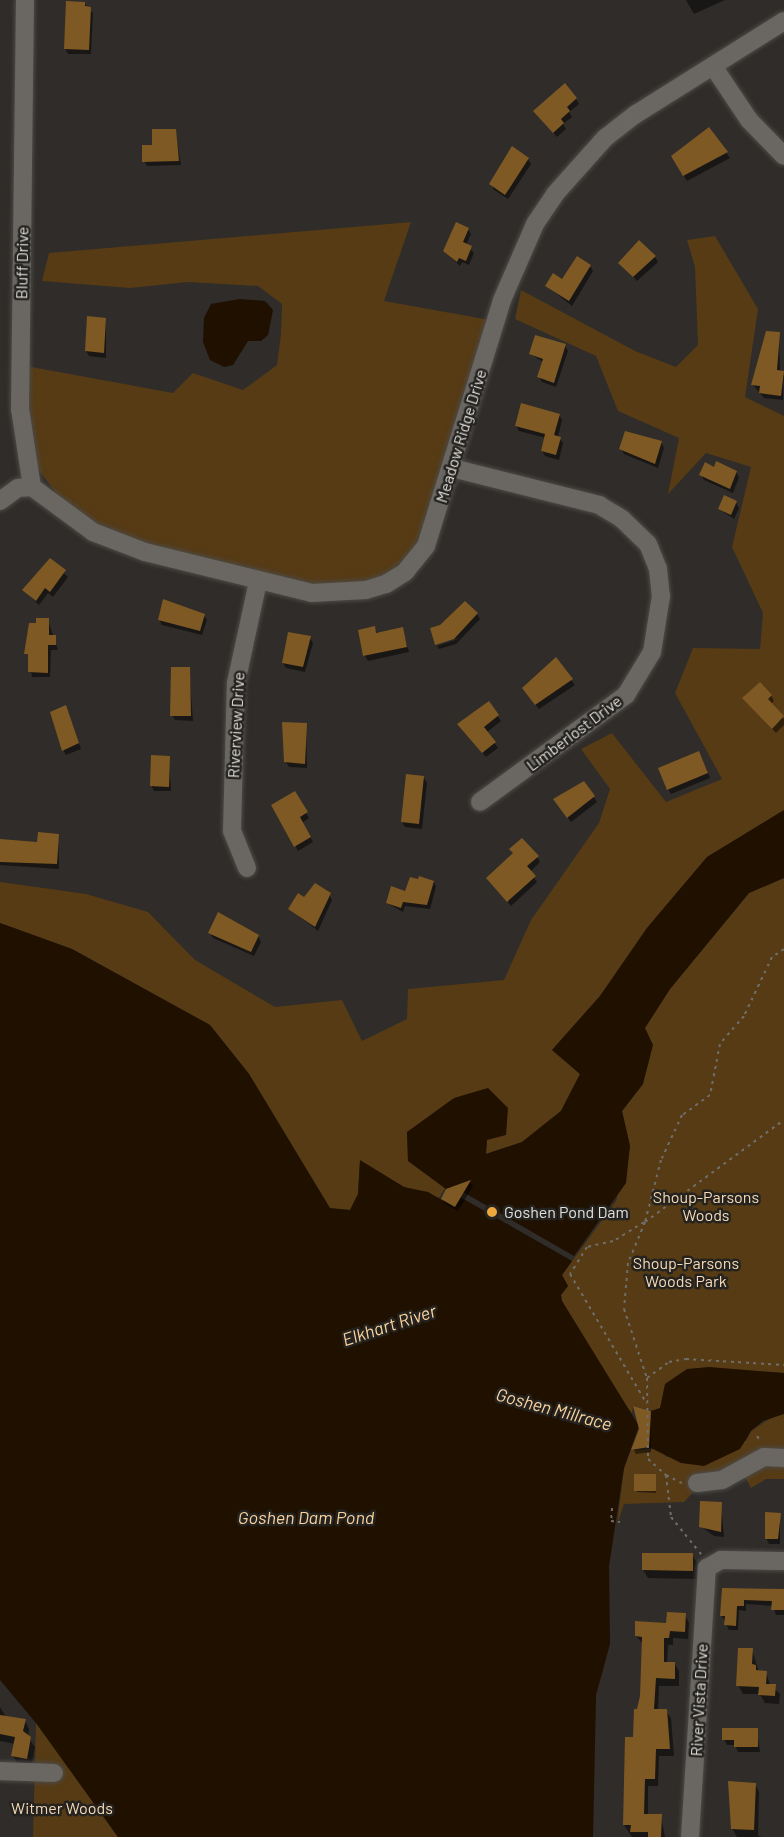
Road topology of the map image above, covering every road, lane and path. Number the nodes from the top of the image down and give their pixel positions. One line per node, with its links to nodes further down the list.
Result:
1 (25, 0): 6 (street, Bluff Drive)
2 (784, 21): 3 (street, Meadow Ridge Drive)
3 (713, 66): 4 (street); 5 (street, Meadow Ridge Drive)
4 (784, 156)
5 (452, 468): 8 (street, Meadow Ridge Drive); 9 (street, Limberlost Drive)
6 (32, 487): 7 (street); 8 (street, Meadow Ridge Drive)
7 (0, 501)
8 (258, 581): 10 (street, Riverview Drive)
9 (480, 801)
10 (247, 868)
11 (784, 949): 13 (path)
12 (784, 1120): 13 (path)
13 (645, 1222): 15 (path); 16 (path)
14 (784, 1365): 15 (path)
15 (647, 1378): 16 (path)
16 (646, 1404): 18 (path)
17 (784, 1458): 19 (street)
18 (666, 1474): 19 (path); 23 (path)
19 (697, 1483)
20 (612, 1508): 21 (path)
21 (620, 1522)
22 (784, 1562): 23 (street)
23 (710, 1564): 26 (street, River Vista Drive)
24 (0, 1772): 25 (street)
25 (54, 1773)
26 (690, 1837)

